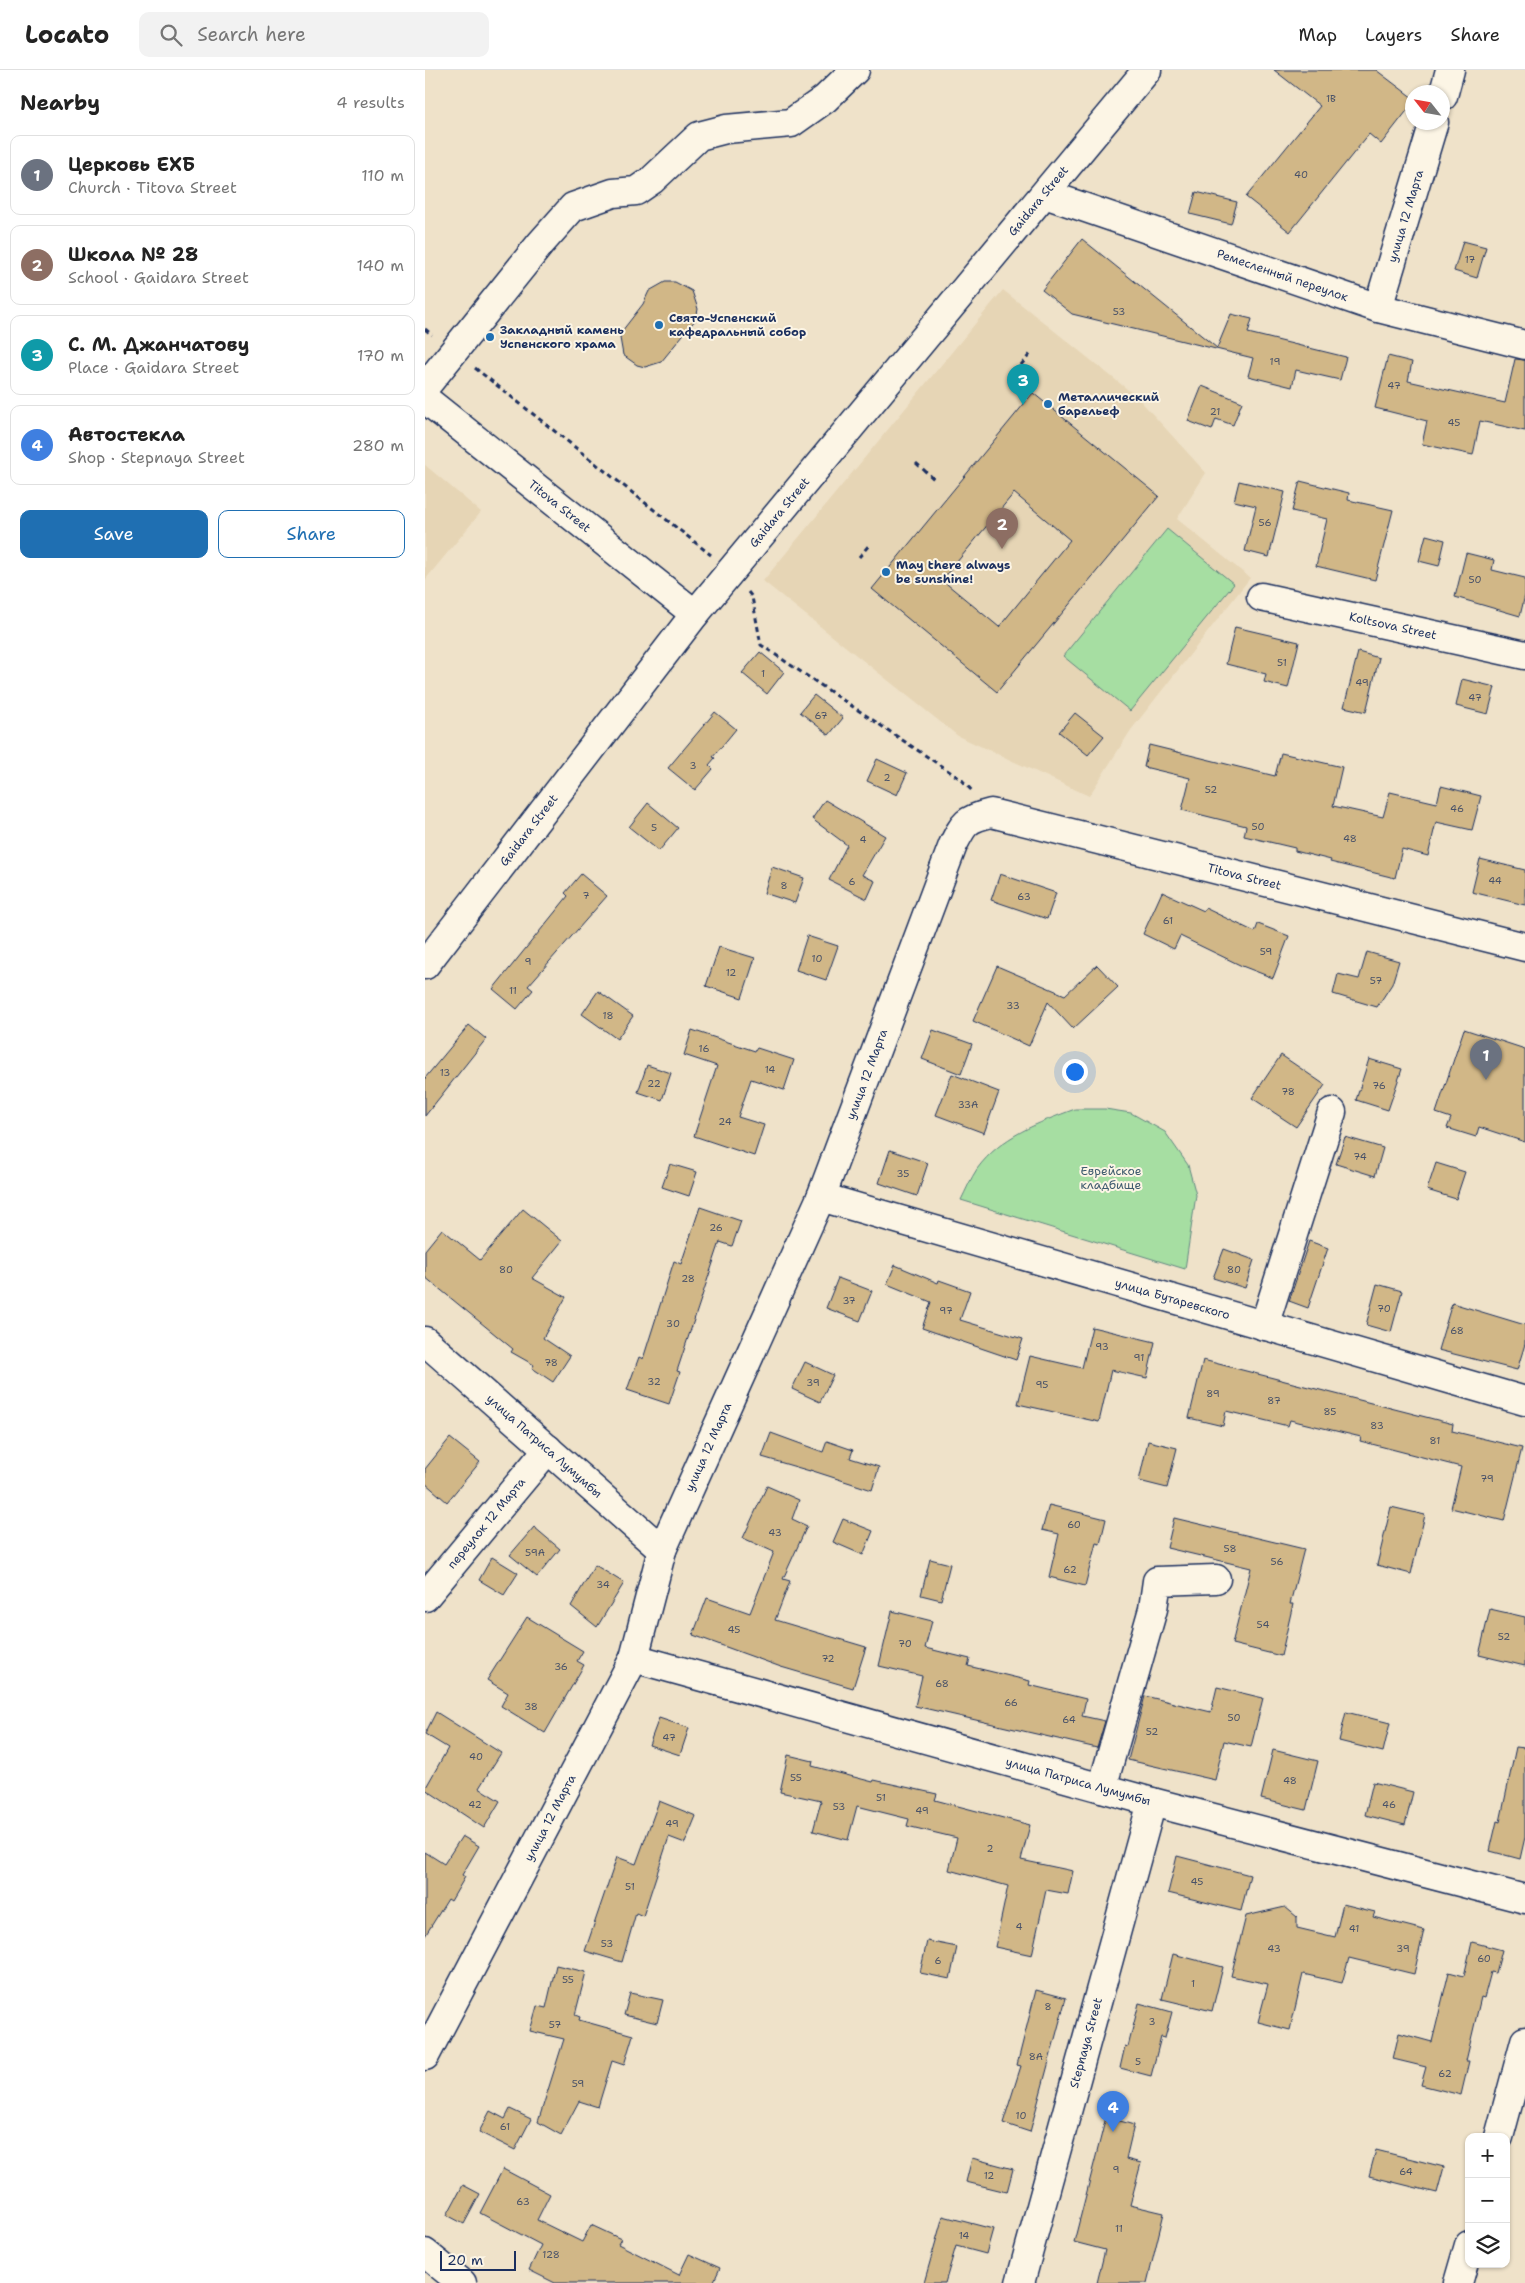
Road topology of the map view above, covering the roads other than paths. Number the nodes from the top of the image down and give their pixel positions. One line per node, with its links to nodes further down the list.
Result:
1 (855, 70): 9 (street)
2 (1147, 70): 6 (street, Gaidara Street)
3 (1451, 70): 4 (street)
4 (1446, 85)
5 (1432, 130): 7 (street, улица 12 Марта)
6 (1045, 194): 7 (street, Ремесленный переулок); 12 (street, Gaidara Street)
7 (1378, 308): 8 (street, Ремесленный переулок)
8 (1525, 345)
9 (425, 387)
10 (425, 399): 12 (street, Titova Street)
11 (1261, 596): 13 (street, Koltsova Street)
12 (695, 614): 16 (street, Gaidara Street)
13 (1525, 655)
14 (991, 813): 15 (street, Titova Street); 18 (street, улица 12 Марта)
15 (1525, 947)
16 (425, 965)
17 (1332, 1112): 19 (street)
18 (821, 1197): 19 (street, улица Бутаревского); 23 (street, улица 12 Марта)
19 (1264, 1326): 21 (street, улица Бутаревского)
20 (425, 1341): 22 (street, улица Патриса Лумумбы)
21 (1525, 1401)
22 (548, 1450): 23 (street, улица Патриса Лумумбы); 25 (street, переулок 12 Марта)
23 (662, 1550): 26 (street, улица 12 Марта)
24 (1216, 1579): 27 (street)
25 (425, 1597)
26 (634, 1658): 27 (street, улица Патриса Лумумбы); 31 (street, улица 12 Марта)
27 (1102, 1788): 28 (street, улица Патриса Лумумбы)
28 (1152, 1802): 29 (street, улица Патриса Лумумбы); 36 (street, Stepnaya Street)
29 (1525, 1899)
30 (1525, 2041): 32 (street)
31 (425, 2056)
32 (1500, 2133)
33 (425, 2253): 35 (street)
34 (1465, 2259): 37 (street)
35 (462, 2283)
36 (1020, 2283)
37 (1458, 2283)

